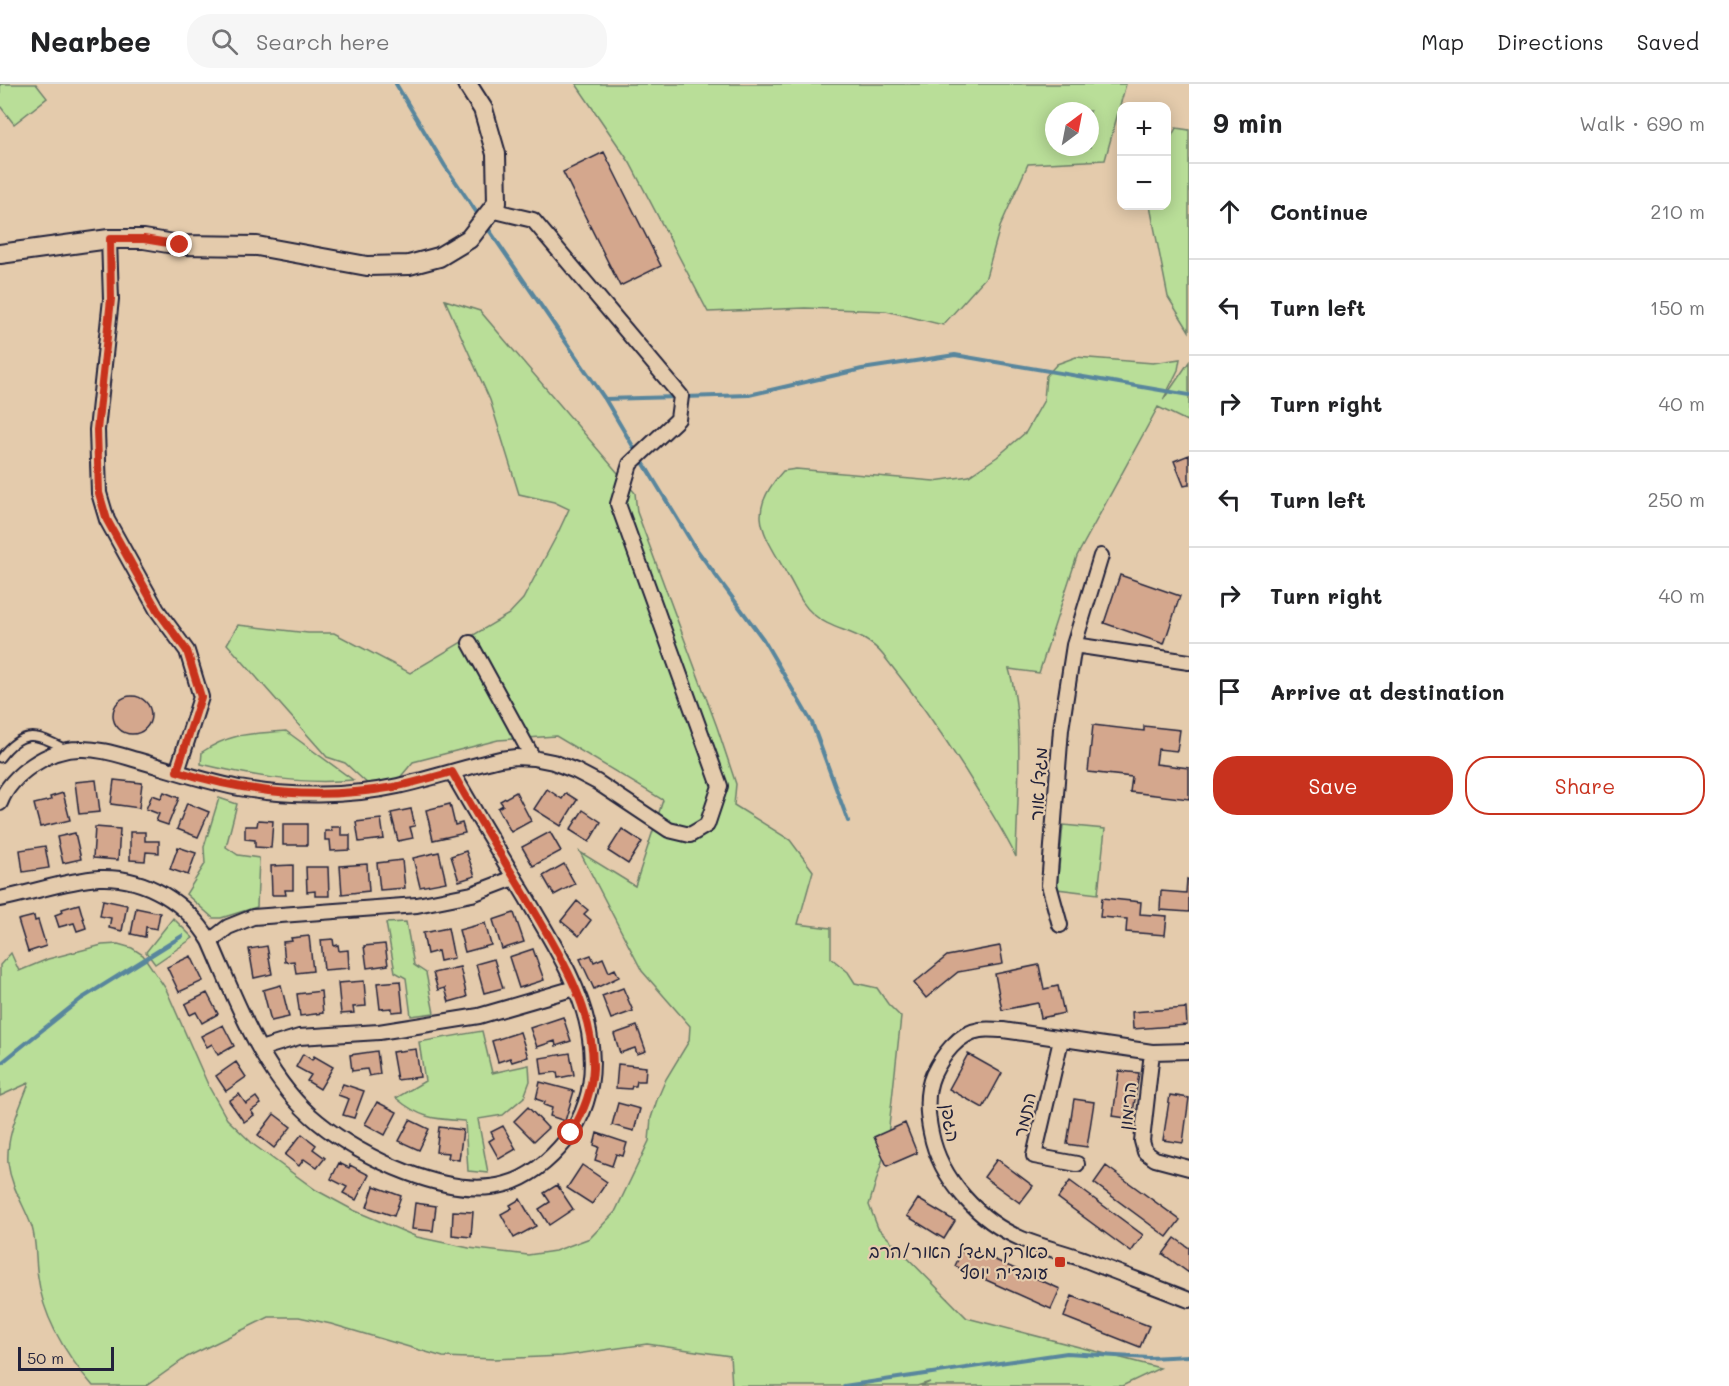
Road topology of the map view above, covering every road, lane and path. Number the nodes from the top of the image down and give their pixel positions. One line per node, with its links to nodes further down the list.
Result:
1 (467, 84): 2 (street)
2 (491, 210): 3 (street); 11 (street)
3 (110, 239): 4 (street); 12 (street)
4 (1, 250)
5 (1101, 556): 7 (street, מגדל אור)
6 (470, 643): 11 (street)
7 (1074, 645): 8 (street); 17 (street, מגדל אור)
8 (1189, 662)
9 (68, 750): 10 (lane); 12 (street); 14 (street)
10 (0, 758)
11 (533, 758): 13 (street)
12 (177, 771): 13 (street)
13 (452, 772): 15 (street)
14 (0, 803)
15 (514, 878): 18 (street); 19 (street)
16 (0, 899): 18 (street)
17 (1060, 925)
18 (210, 941): 21 (street)
19 (575, 988): 21 (street); 21 (street)
20 (1061, 1040): 23 (street, הגפן); 24 (street, התמר); 26 (street, הגפן)
21 (260, 1049)
22 (1189, 1051): 23 (street, הגפן)
23 (1152, 1052): 25 (street, הרימון)
24 (1077, 1164)
25 (1189, 1168)
26 (1189, 1300)

